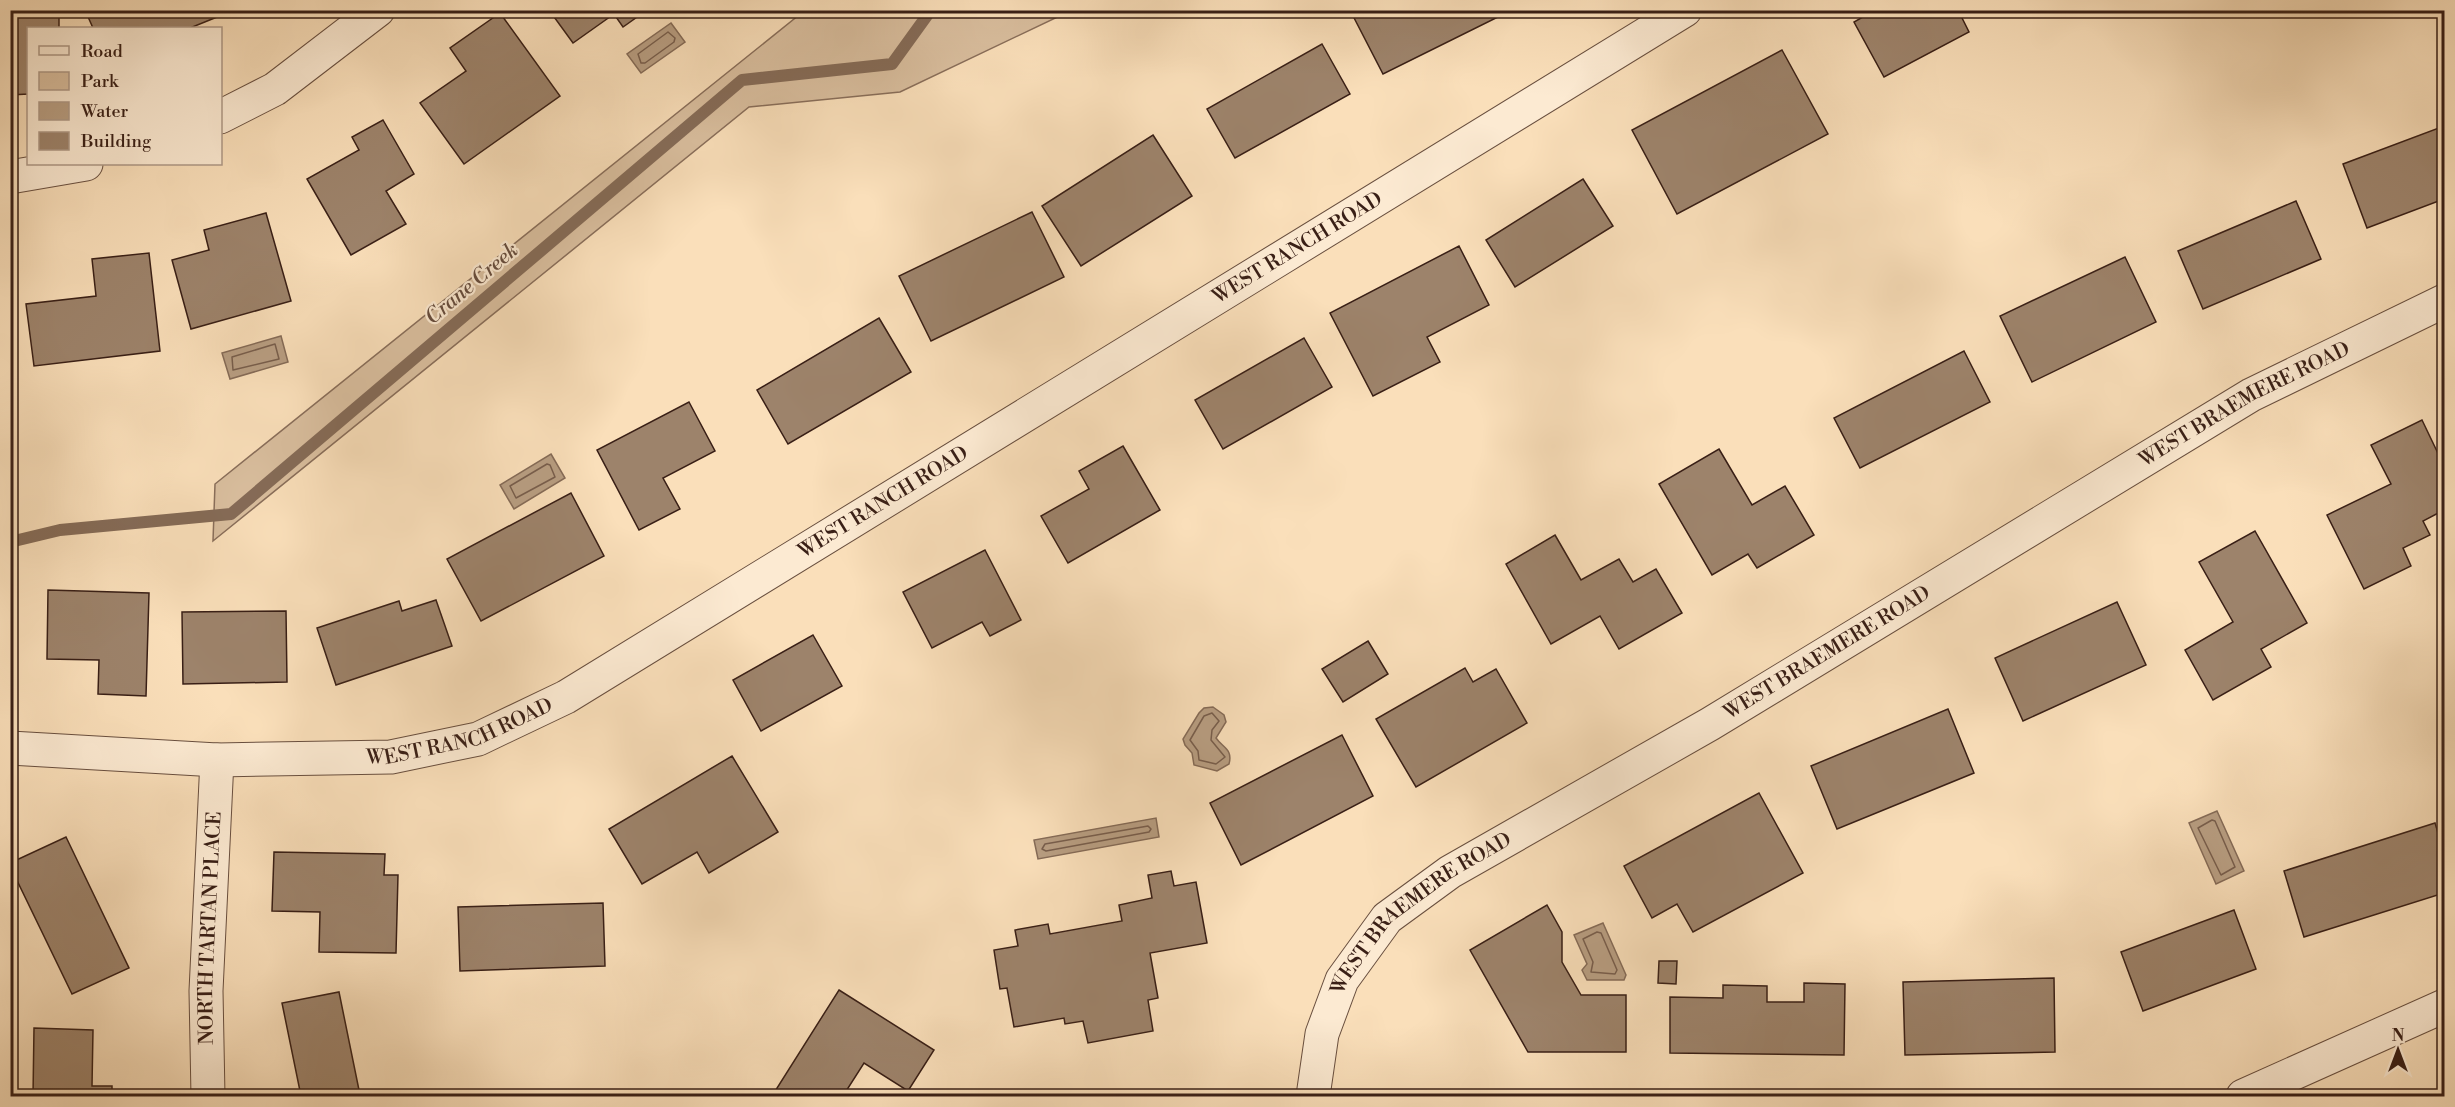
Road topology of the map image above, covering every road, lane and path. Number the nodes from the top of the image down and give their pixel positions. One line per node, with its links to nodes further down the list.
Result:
1 (378, 10): 3 (street)
2 (1685, 10): 8 (street, WEST RANCH ROAD)
3 (222, 116)
4 (80, 165): 5 (street)
5 (10, 177)
6 (2445, 301): 11 (street, WEST BRAEMERE ROAD)
7 (10, 748): 8 (street, WEST RANCH ROAD)
8 (217, 760): 10 (street, NORTH TARTAN PLACE)
9 (2445, 1006): 12 (street)
10 (208, 1096)
11 (1313, 1096)
12 (2243, 1096)

